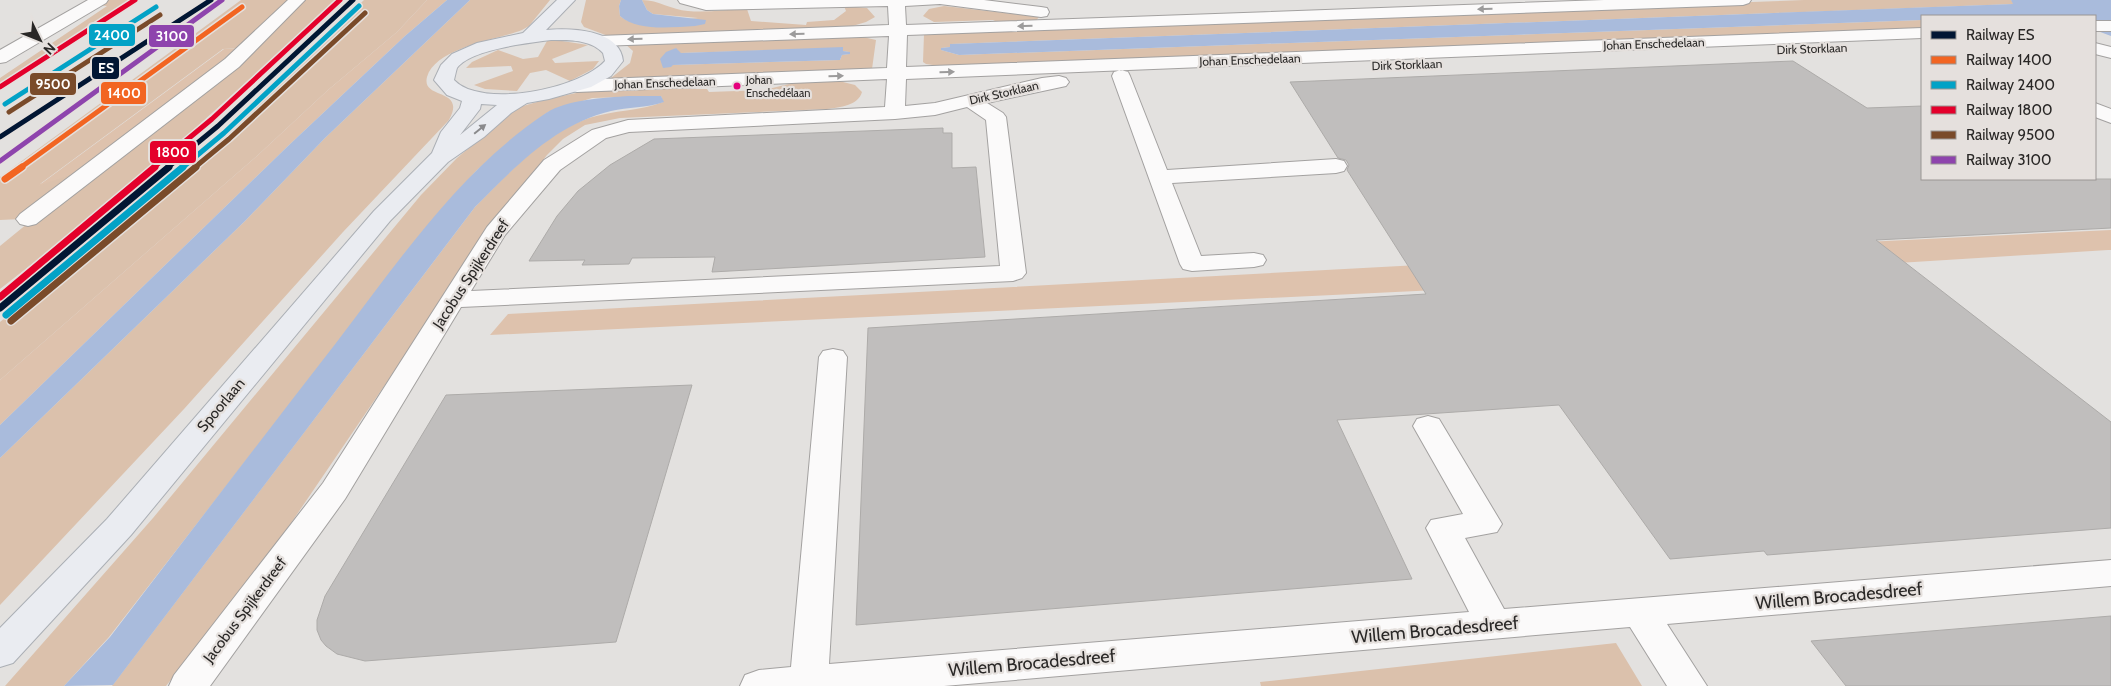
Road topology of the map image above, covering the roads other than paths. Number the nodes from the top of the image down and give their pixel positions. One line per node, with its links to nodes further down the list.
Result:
1 (100, 0): 23 (street)
2 (297, 0): 36 (street)
3 (567, 0): 18 (main road)
4 (573, 0): 17 (main road)
5 (938, 0): 10 (street)
6 (943, 0): 12 (street)
7 (1424, 0): 11 (street)
8 (1744, 0): 15 (street, one-way to 15)
9 (687, 1): 10 (street)
10 (896, 2): 15 (street)
11 (1236, 3): 12 (street)
12 (1052, 6)
13 (2096, 26): 14 (street)
14 (2111, 26)
15 (898, 31): 19 (street, one-way to 19); 24 (street)
16 (1921, 33): 24 (street, Johan Enschedelaan, one-way to 16)
17 (573, 35): 18 (main road); 19 (main road)
18 (529, 37): 27 (main road)
19 (600, 41): 26 (main road)
20 (1921, 45): 25 (street, Dirk Storklaan)
21 (2096, 48): 22 (street)
22 (2111, 53)
23 (0, 58)
24 (898, 74): 26 (street, Johan Enschedelaan, one-way to 24); 31 (street)
25 (1121, 76): 29 (street, Dirk Storklaan); 35 (street)
26 (577, 86): 28 (main road)
27 (473, 97): 28 (main road); 33 (main road, Spoorlaan)
28 (521, 98): 33 (main road, Spoorlaan, one-way to 28)
29 (970, 101): 31 (street, Dirk Storklaan); 38 (street)
30 (2096, 110): 32 (street)
31 (895, 114): 38 (street, Jacobus Spijkerdreef)
32 (2111, 117)
33 (440, 157): 44 (main road, Spoorlaan)
34 (1336, 166): 35 (street)
35 (1159, 177): 37 (street)
36 (28, 219)
37 (1254, 260)
38 (454, 300): 46 (street, Jacobus Spijkerdreef)
39 (833, 357): 45 (street)
40 (1428, 426): 43 (street)
41 (2111, 573): 42 (street, Willem Brocadesdreef)
42 (1640, 613): 43 (street, Willem Brocadesdreef); 48 (street)
43 (1494, 625): 45 (street, Willem Brocadesdreef)
44 (0, 652)
45 (809, 682): 47 (street, Willem Brocadesdreef)
46 (188, 686)
47 (759, 686)
48 (1688, 686)

